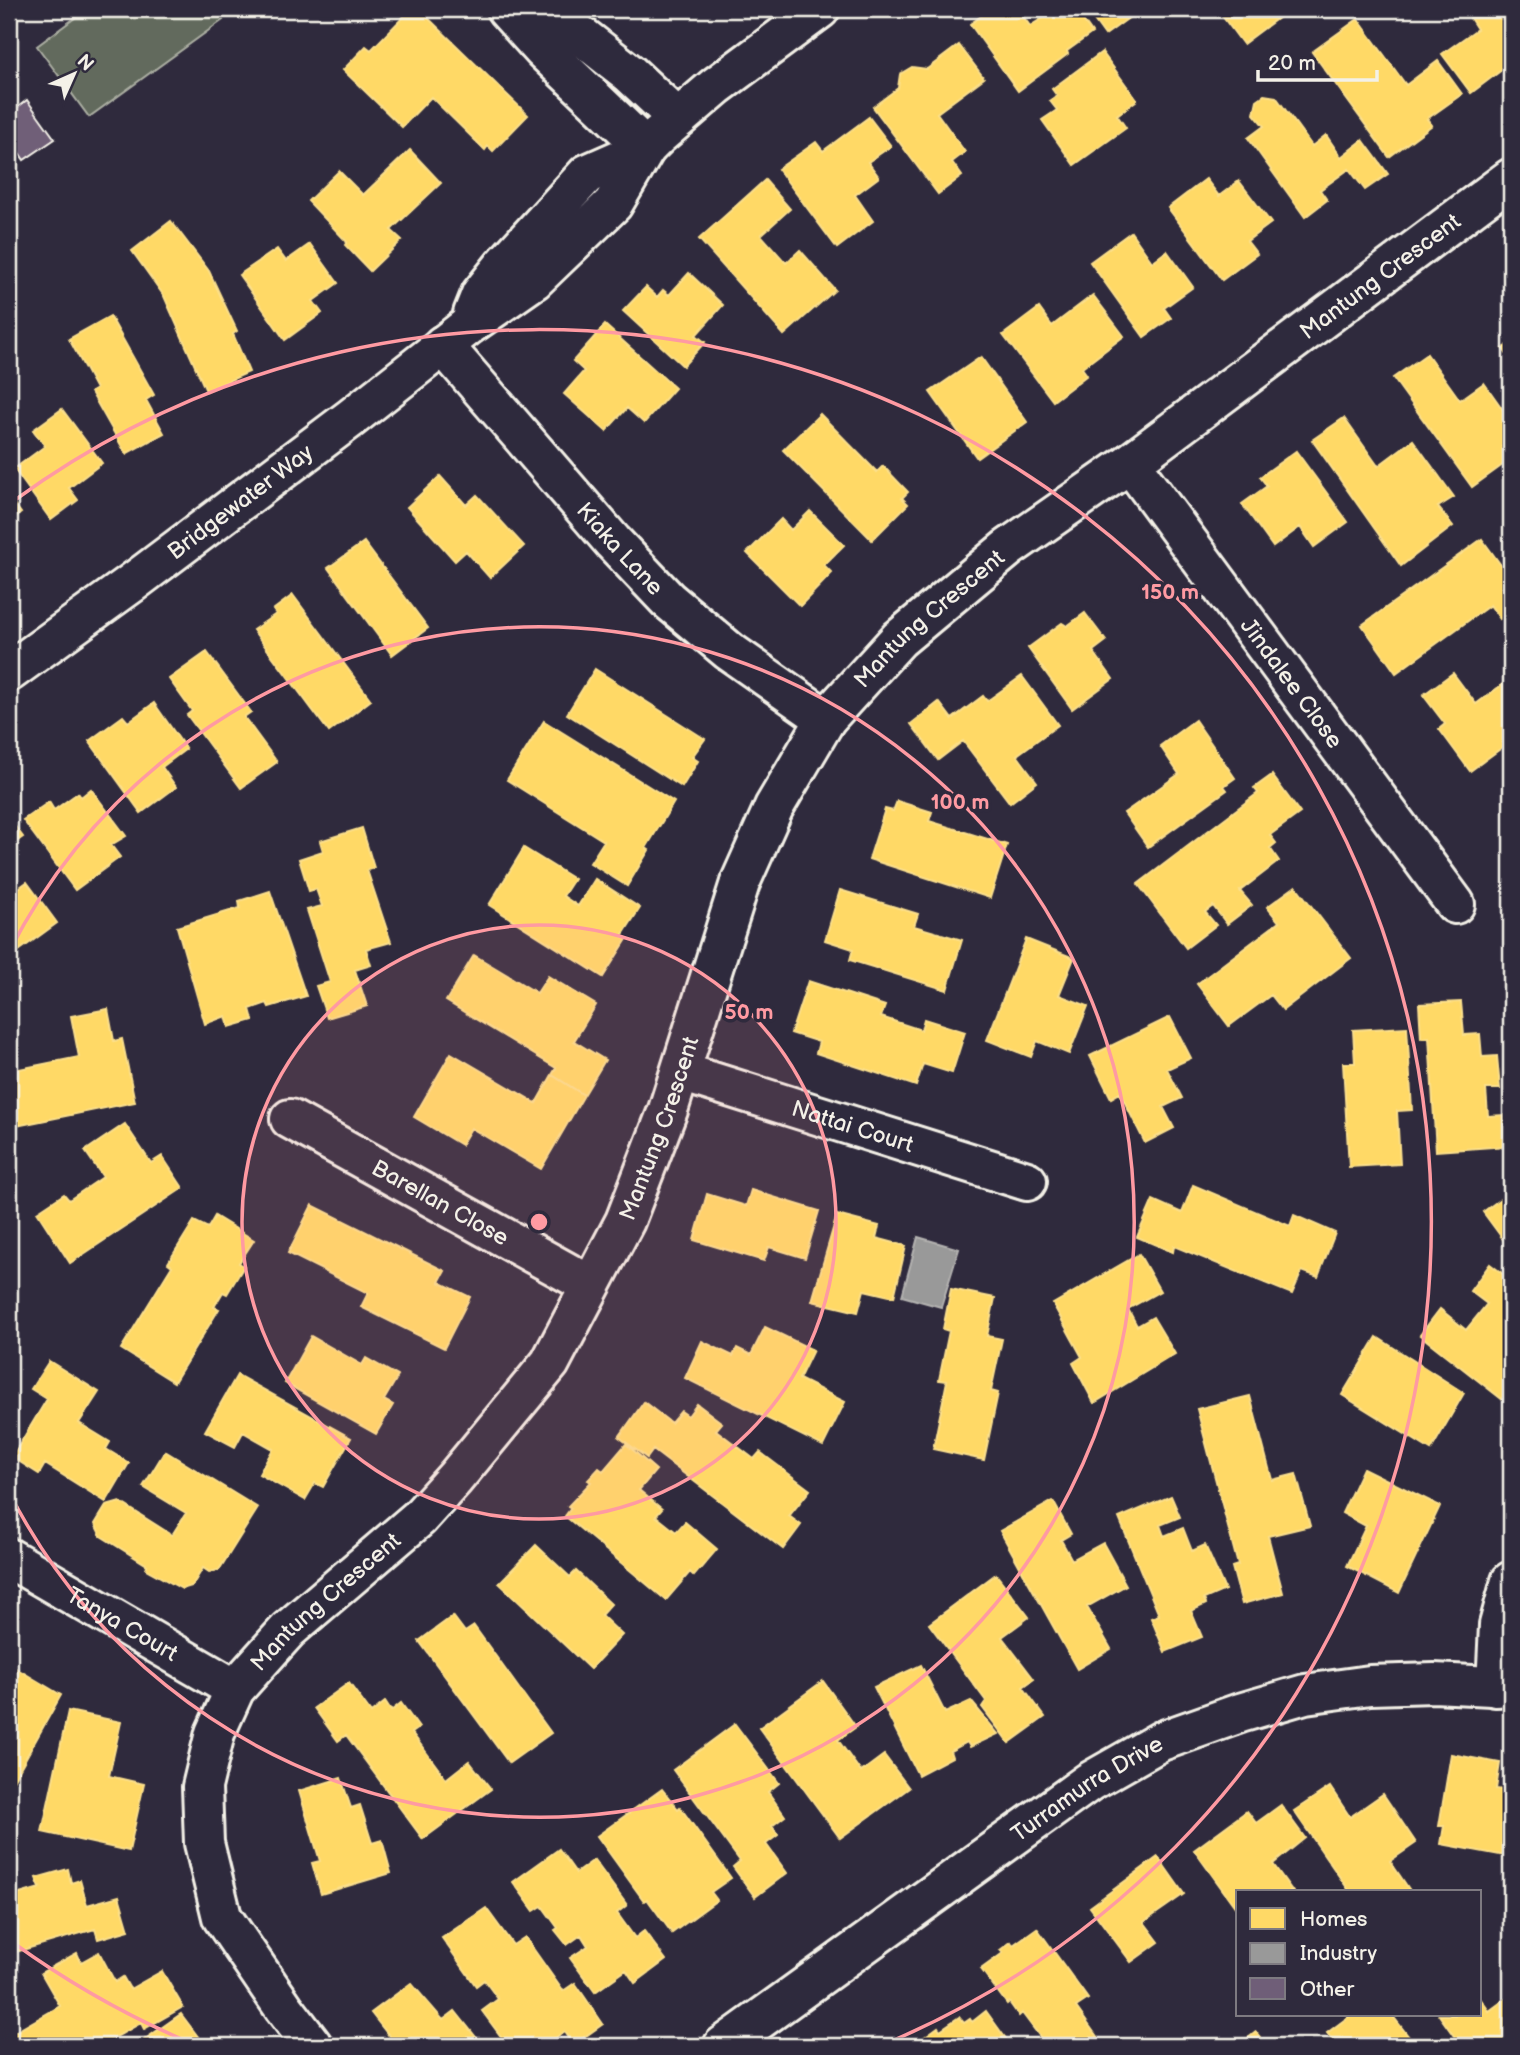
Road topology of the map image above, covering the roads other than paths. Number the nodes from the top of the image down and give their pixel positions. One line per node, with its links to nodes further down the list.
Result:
1 (506, 9): 5 (street)
2 (547, 9): 4 (street)
3 (820, 9): 4 (street, Bridgewater Way)
4 (677, 118): 5 (street, Bridgewater Way)
5 (646, 148): 7 (street, Bridgewater Way)
6 (1511, 178): 8 (street, Mantung Crescent)
7 (455, 336): 9 (street, Bridgewater Way); 10 (street, Kiaka Lane)
8 (1130, 463): 10 (street, Mantung Crescent); 11 (street, Jindalee Close)
9 (9, 672)
10 (827, 719): 12 (street, Mantung Crescent)
11 (1455, 904)
12 (681, 1072): 14 (street, Nattai Court); 15 (street, Mantung Crescent)
13 (290, 1119): 15 (street, Barellan Close)
14 (1027, 1181)
15 (590, 1285): 19 (street, Mantung Crescent)
16 (9, 1558): 19 (street, Tanya Court)
17 (1511, 1581): 18 (street)
18 (1503, 1687): 21 (street, Turramurra Drive)
19 (235, 1689): 20 (street, Mantung Crescent)
20 (313, 2046)
21 (723, 2046)

